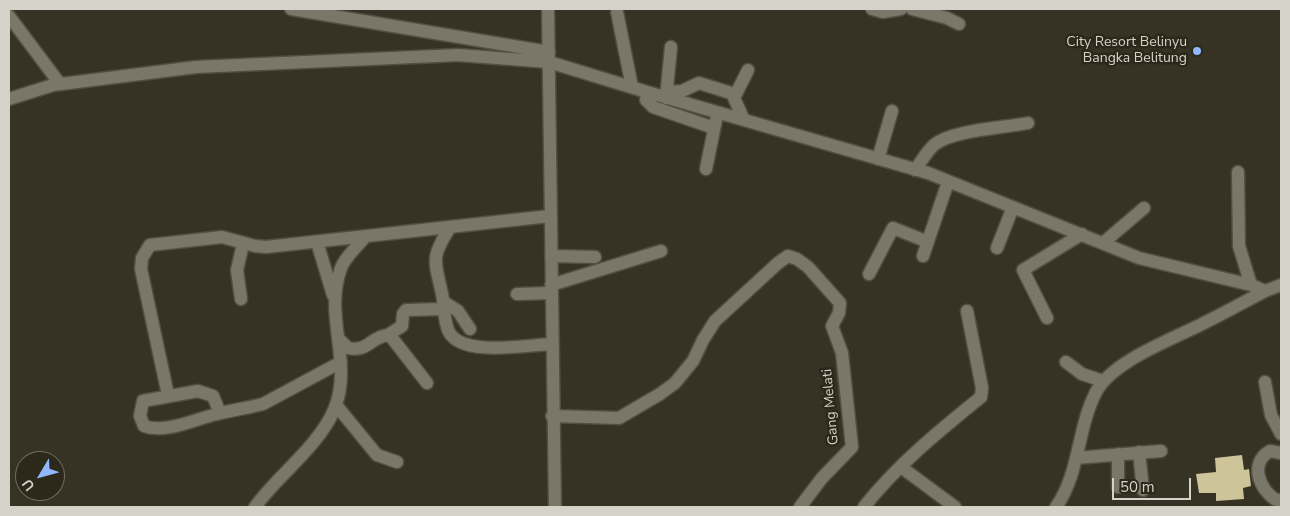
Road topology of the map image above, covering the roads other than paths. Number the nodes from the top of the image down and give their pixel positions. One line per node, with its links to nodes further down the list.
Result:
1 (291, 9): 7 (street)
2 (548, 9): 11 (street)
3 (872, 9): 4 (street)
4 (900, 9)
5 (912, 9): 9 (street)
6 (617, 12): 14 (street)
7 (350, 14): 11 (street)
8 (9, 16): 13 (street)
9 (959, 24)
10 (671, 47): 17 (street)
11 (549, 57): 13 (street); 14 (street); 31 (street)
12 (748, 70): 16 (street)
13 (60, 84): 18 (street)
14 (632, 87): 15 (street)
15 (647, 92): 17 (street); 23 (street)
16 (734, 94): 17 (street); 21 (street)
17 (667, 95): 20 (street)
18 (9, 99)
19 (892, 111): 24 (street)
20 (717, 113): 21 (street); 23 (street)
21 (744, 120): 24 (street)
22 (1028, 123): 26 (street)
23 (714, 128): 25 (street)
24 (878, 159): 26 (street)
25 (706, 168)
26 (915, 170): 28 (street)
27 (1238, 172): 46 (street)
28 (948, 182): 29 (street); 36 (street)
29 (1013, 207): 33 (street); 39 (street)
30 (1144, 208): 38 (street)
31 (550, 216): 32 (street); 41 (street)
32 (449, 229): 34 (street); 52 (street)
33 (1082, 234): 38 (street); 54 (street)
34 (364, 238): 35 (street); 50 (street)
35 (317, 242): 37 (street); 50 (street)
36 (928, 242): 42 (street); 44 (street)
37 (243, 244): 51 (street); 64 (street)
38 (1107, 245): 46 (street)
39 (997, 248)
40 (661, 251): 47 (street)
41 (551, 256): 43 (street); 47 (street)
42 (923, 256)
43 (595, 257)
44 (869, 274)
45 (1281, 285): 48 (street)
46 (1251, 286): 48 (street)
47 (551, 289): 49 (street); 58 (street)
48 (1264, 291): 61 (street)
49 (518, 294)
50 (334, 298): 57 (street)
51 (241, 300)
52 (444, 306): 55 (street); 56 (street); 58 (street)
53 (967, 311): 75 (street)
54 (1047, 318)
55 (470, 329)
56 (388, 335): 57 (street); 63 (street)
57 (338, 338): 59 (street)
58 (552, 344): 67 (street)
59 (341, 362): 65 (street); 66 (street)
60 (1066, 362): 61 (street)
61 (1103, 381): 73 (street)
62 (1265, 382): 68 (street)
63 (427, 383)
64 (168, 395): 66 (street); 66 (street)
65 (336, 405): 74 (street); 79 (street)
66 (220, 413)
67 (552, 416): 80 (street); 81 (street, Gang Melati)
68 (1281, 434)
69 (1161, 451): 70 (street)
70 (1139, 452): 72 (street); 77 (street)
71 (1281, 453): 78 (street)
72 (1118, 454): 73 (street); 76 (street)
73 (1076, 458): 84 (street)
74 (397, 462)
75 (901, 467): 82 (street); 83 (street)
76 (1118, 487)
77 (1143, 490)
78 (1281, 500)
79 (255, 507)
80 (555, 507)
81 (800, 507)
82 (864, 507)
83 (955, 507)
84 (1056, 507)

